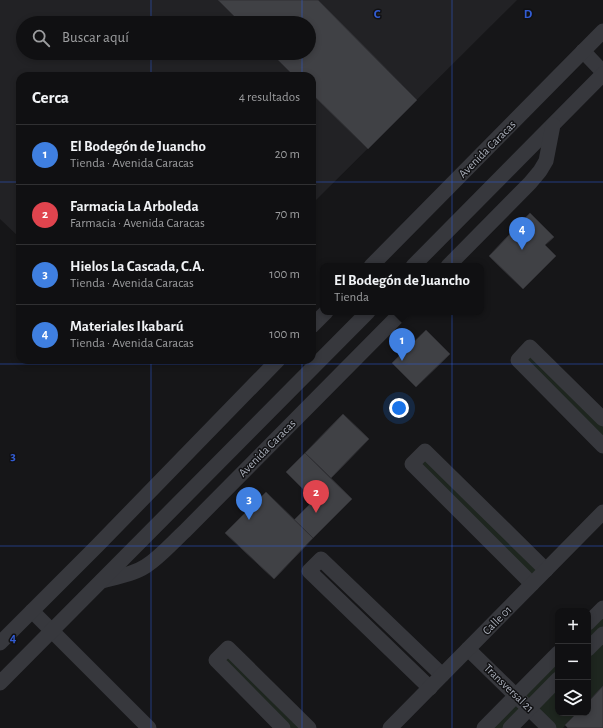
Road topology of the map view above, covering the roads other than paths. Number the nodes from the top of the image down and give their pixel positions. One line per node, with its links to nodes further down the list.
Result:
1 (603, 31): 2 (street, Avenida Caracas)
2 (583, 51): 3 (street); 5 (street, Avenida Caracas)
3 (603, 73): 4 (street)
4 (553, 125): 6 (street); 7 (street)
5 (374, 263)
6 (416, 263)
7 (451, 263)
8 (365, 315): 15 (street, Avenida Caracas)
9 (399, 315): 15 (street, Avenida Caracas)
10 (274, 364): 18 (street)
11 (603, 419): 12 (street)
12 (603, 446)
13 (603, 512): 14 (street, Calle 01)
14 (546, 570): 16 (street, Calle 01); 16 (street)
15 (101, 581): 20 (street, Avenida Caracas)
16 (532, 584): 24 (street, Calle 01)
17 (603, 608): 19 (street)
18 (32, 611): 20 (street); 22 (street)
19 (591, 620)
20 (51, 631): 28 (street, Avenida Caracas); 32 (street)
21 (603, 634): 23 (street)
22 (0, 644)
23 (591, 646)
24 (468, 648): 26 (street, Calle 01); 30 (street, Transversal 21)
25 (555, 656): 30 (street)
26 (442, 674): 29 (street, Calle 01); 29 (street)
27 (557, 680): 31 (street)
28 (1, 685)
29 (430, 688): 35 (street, Calle 01)
30 (516, 696): 31 (street, Transversal 21); 36 (street)
31 (529, 708): 37 (street); 38 (street, Transversal 21)
32 (149, 728)
33 (283, 728): 34 (street)
34 (309, 728)
35 (390, 728)
36 (484, 728)
37 (510, 728)
38 (550, 728)

